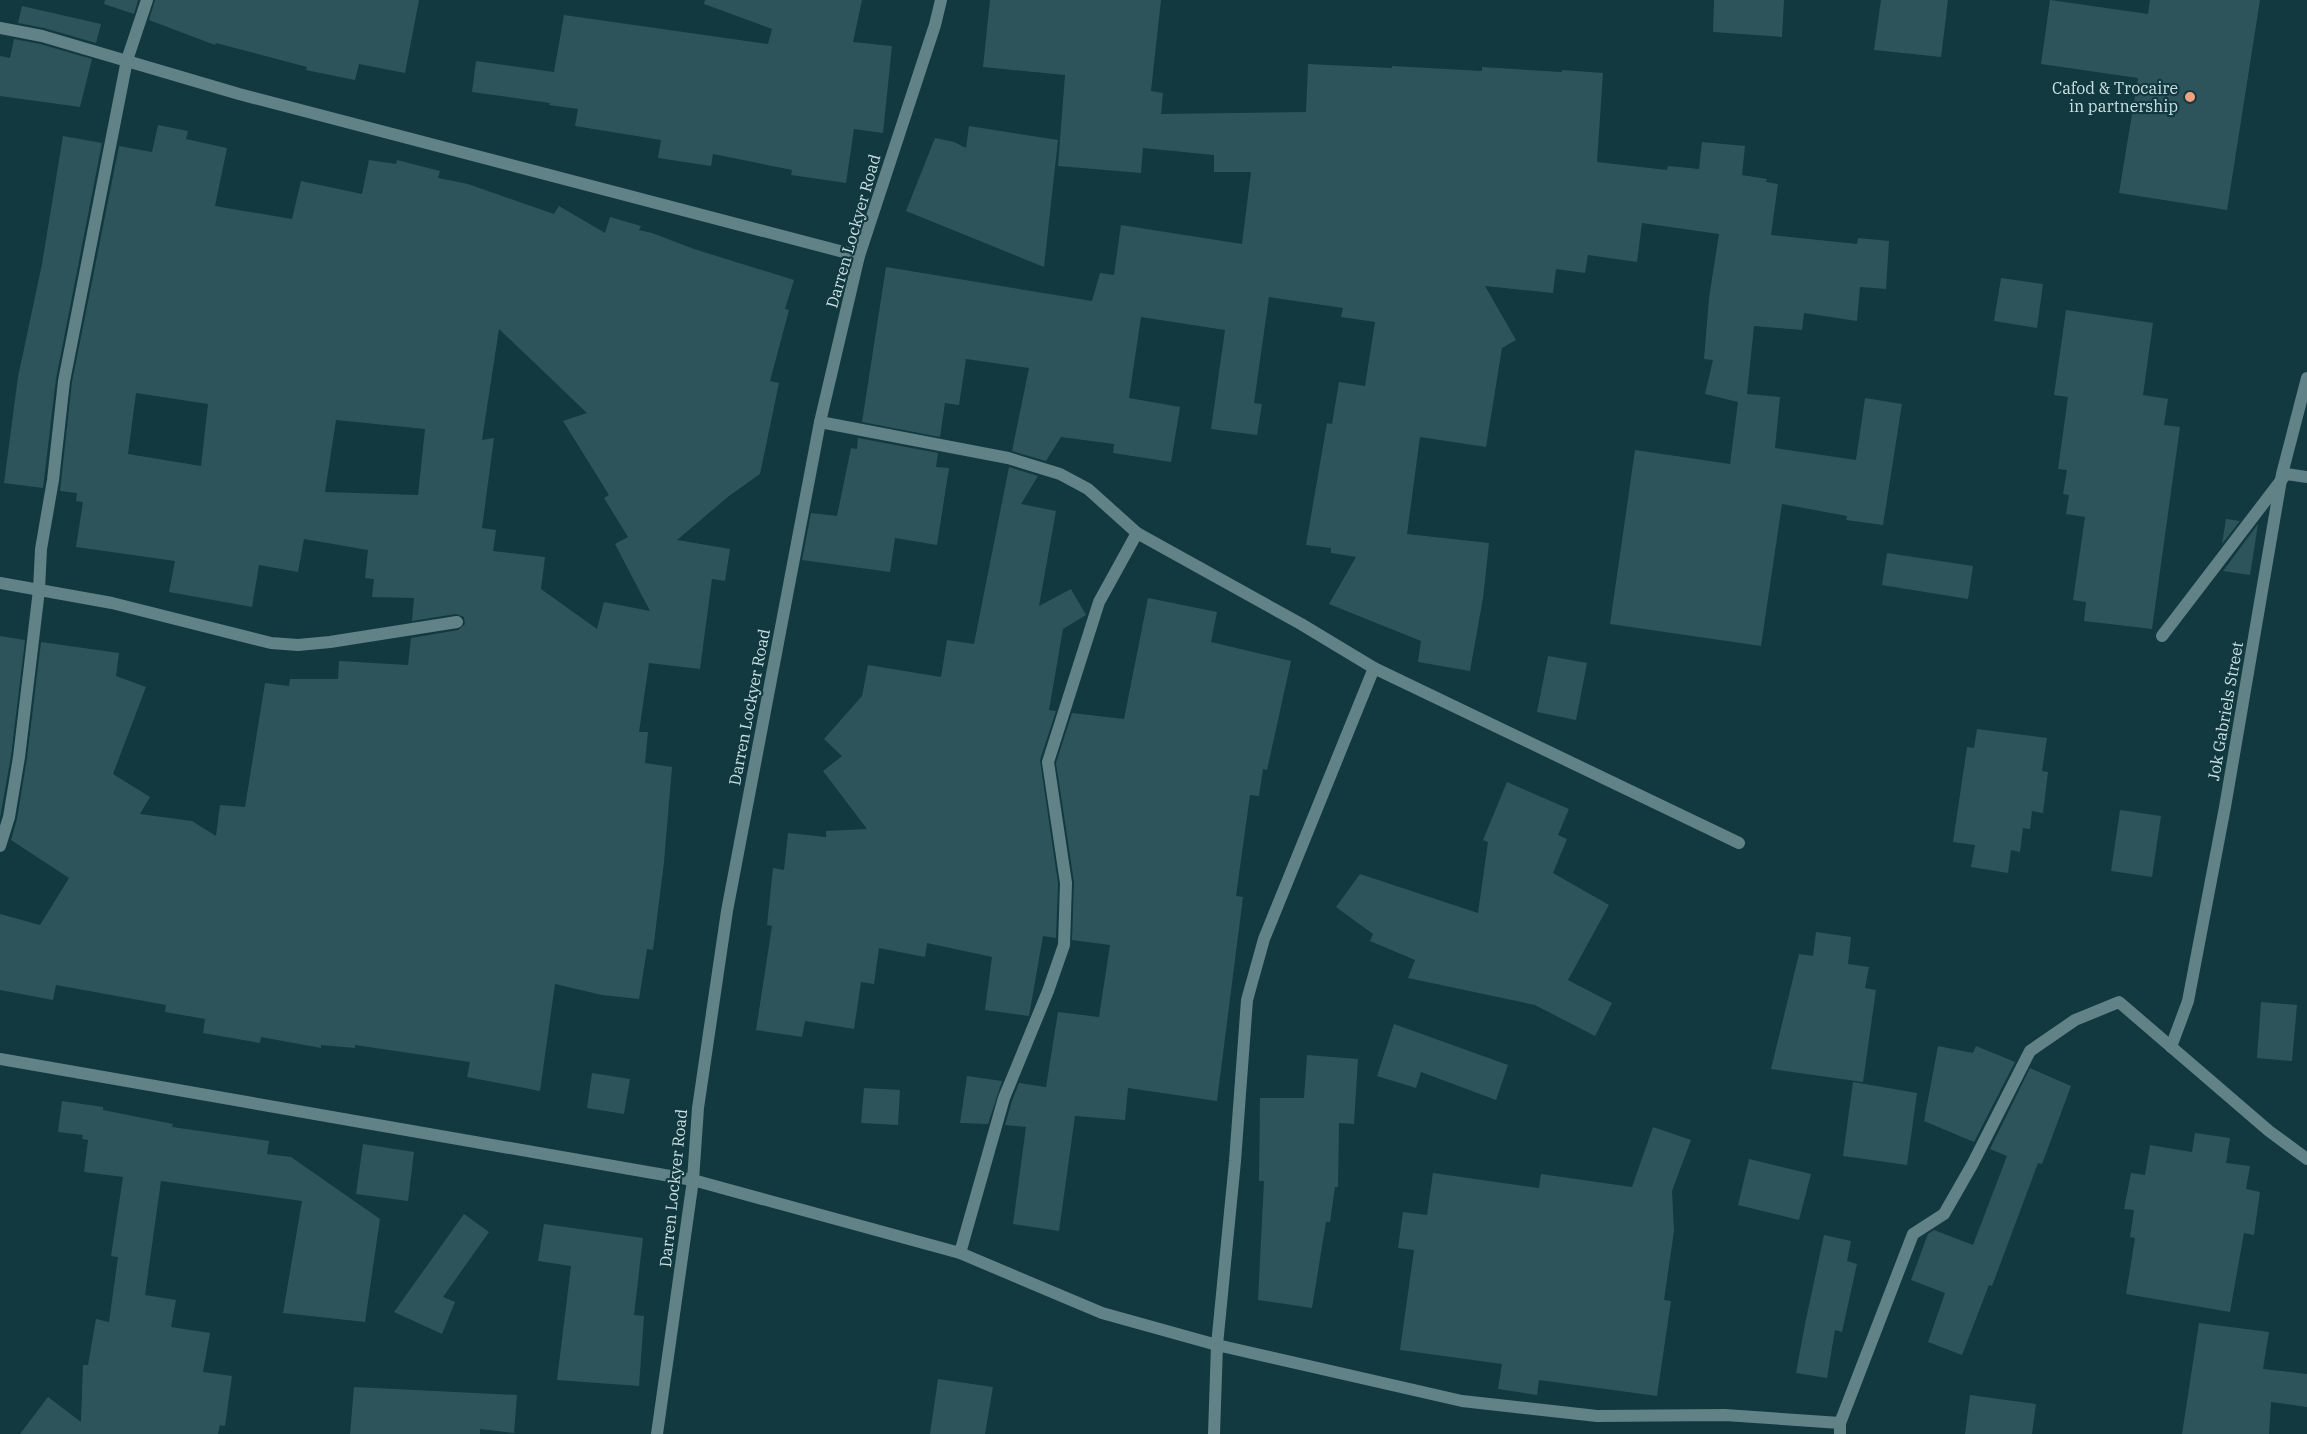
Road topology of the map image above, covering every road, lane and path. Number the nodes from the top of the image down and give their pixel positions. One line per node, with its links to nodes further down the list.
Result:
1 (147, 0): 4 (street)
2 (941, 0): 5 (street, Darren Lockyer Road)
3 (0, 28): 4 (street)
4 (127, 60): 5 (street); 11 (street)
5 (859, 256): 7 (street, Darren Lockyer Road)
6 (2307, 378): 17 (street, Jok Gabriels Street)
7 (820, 422): 9 (street); 20 (street, Darren Lockyer Road)
8 (2307, 477): 13 (street)
9 (1137, 533): 14 (street); 21 (street)
10 (0, 583): 11 (street)
11 (39, 590): 12 (street); 16 (street)
12 (457, 622)
13 (2162, 636)
14 (1374, 668): 15 (street); 22 (street)
15 (1738, 843)
16 (0, 846)
17 (2171, 1047): 19 (street); 23 (street)
18 (0, 1059): 20 (street)
19 (2307, 1159)
20 (693, 1180): 21 (street); 24 (street, Darren Lockyer Road)
21 (960, 1253): 22 (street)
22 (1217, 1345): 23 (street); 25 (street)
23 (1840, 1428)
24 (657, 1434)
25 (1214, 1434)

